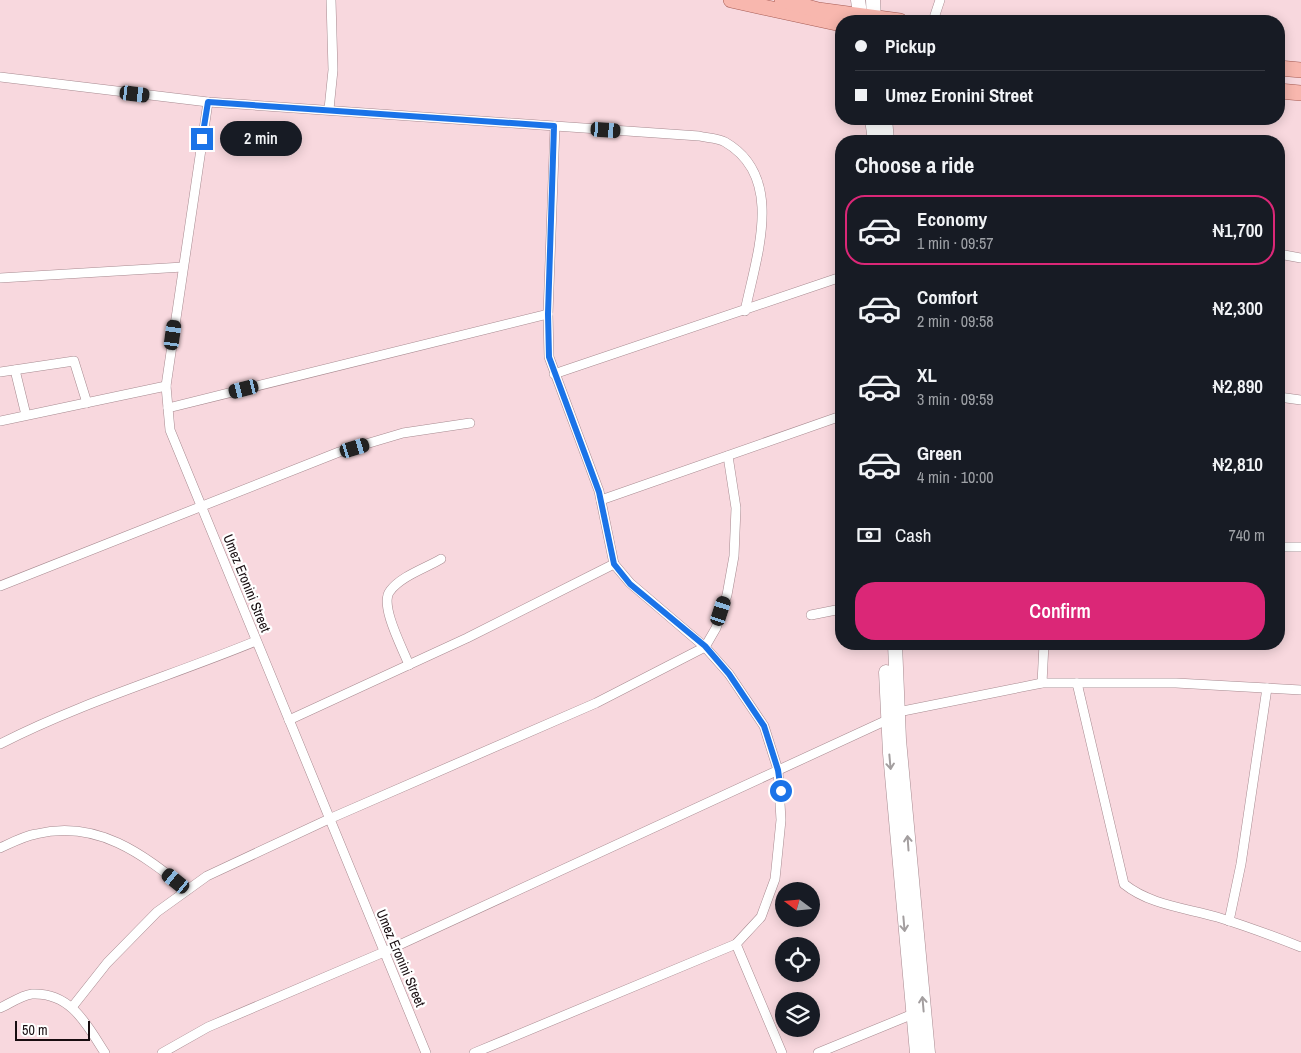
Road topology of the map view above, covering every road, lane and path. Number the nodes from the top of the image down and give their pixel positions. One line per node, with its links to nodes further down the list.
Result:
1 (331, 0): 18 (street)
2 (731, 0): 7 (main road)
3 (782, 0): 7 (main road)
4 (842, 0): 7 (main road)
5 (873, 0): 8 (main road)
6 (940, 0): 9 (street)
7 (817, 14): 8 (main road); 10 (main road); 11 (main road)
8 (865, 15)
9 (935, 15)
10 (835, 22)
11 (835, 30)
12 (1285, 69): 13 (main road)
13 (1301, 70)
14 (0, 77): 17 (street)
15 (1285, 91): 16 (main road)
16 (1301, 93)
17 (208, 102): 18 (street); 22 (street, Umez Eronini Street)
18 (329, 109): 19 (street)
19 (554, 126): 25 (street); 26 (street)
20 (1285, 255): 21 (street)
21 (1301, 258)
22 (184, 267): 23 (street); 30 (street, Umez Eronini Street)
23 (0, 278)
24 (835, 279): 25 (street)
25 (745, 310): 29 (street)
26 (548, 314): 29 (street); 34 (street)
27 (15, 370): 28 (street); 33 (street); 35 (street)
28 (0, 372)
29 (554, 374): 40 (street)
30 (166, 386): 33 (street); 34 (street, Umez Eronini Street)
31 (1285, 398): 32 (street)
32 (1301, 400)
33 (87, 403): 35 (street)
34 (168, 408): 41 (street, Umez Eronini Street)
35 (26, 415): 37 (street)
36 (835, 418): 39 (street)
37 (0, 421)
38 (470, 424): 41 (street)
39 (728, 456): 40 (street); 50 (street)
40 (601, 500): 45 (street)
41 (202, 508): 46 (street); 49 (street, Umez Eronini Street)
42 (1285, 547): 43 (street)
43 (1301, 547)
44 (440, 559): 54 (street)
45 (614, 564): 50 (street); 54 (street)
46 (0, 586)
47 (835, 610): 48 (street)
48 (811, 615)
49 (256, 642): 60 (street, Umez Eronini Street); 61 (street)
50 (705, 646): 62 (street); 63 (street)
51 (887, 650): 59 (main road)
52 (895, 650): 59 (main road)
53 (1044, 650): 55 (street)
54 (409, 665): 60 (street)
55 (1042, 683): 56 (street); 59 (street)
56 (1077, 683): 57 (street); 66 (street)
57 (1267, 688): 58 (street); 66 (street)
58 (1301, 690)
59 (893, 716): 62 (street); 72 (main road, one-way to 72); 80 (main road, one-way to 59)
60 (289, 720): 63 (street, Umez Eronini Street)
61 (0, 744)
62 (778, 770): 67 (street); 69 (street)
63 (329, 819): 65 (street); 69 (street, Umez Eronini Street)
64 (0, 848): 65 (street)
65 (187, 890): 70 (street)
66 (1229, 921): 68 (street)
67 (736, 944): 76 (street); 77 (street)
68 (1301, 947)
69 (384, 952): 74 (street); 75 (street, Umez Eronini Street)
70 (73, 1006): 71 (street); 73 (street)
71 (0, 1008)
72 (913, 1014): 78 (street); 79 (main road)
73 (106, 1053)
74 (162, 1053)
75 (426, 1053)
76 (474, 1053)
77 (782, 1053)
78 (818, 1053)
79 (917, 1053)
80 (928, 1053)

